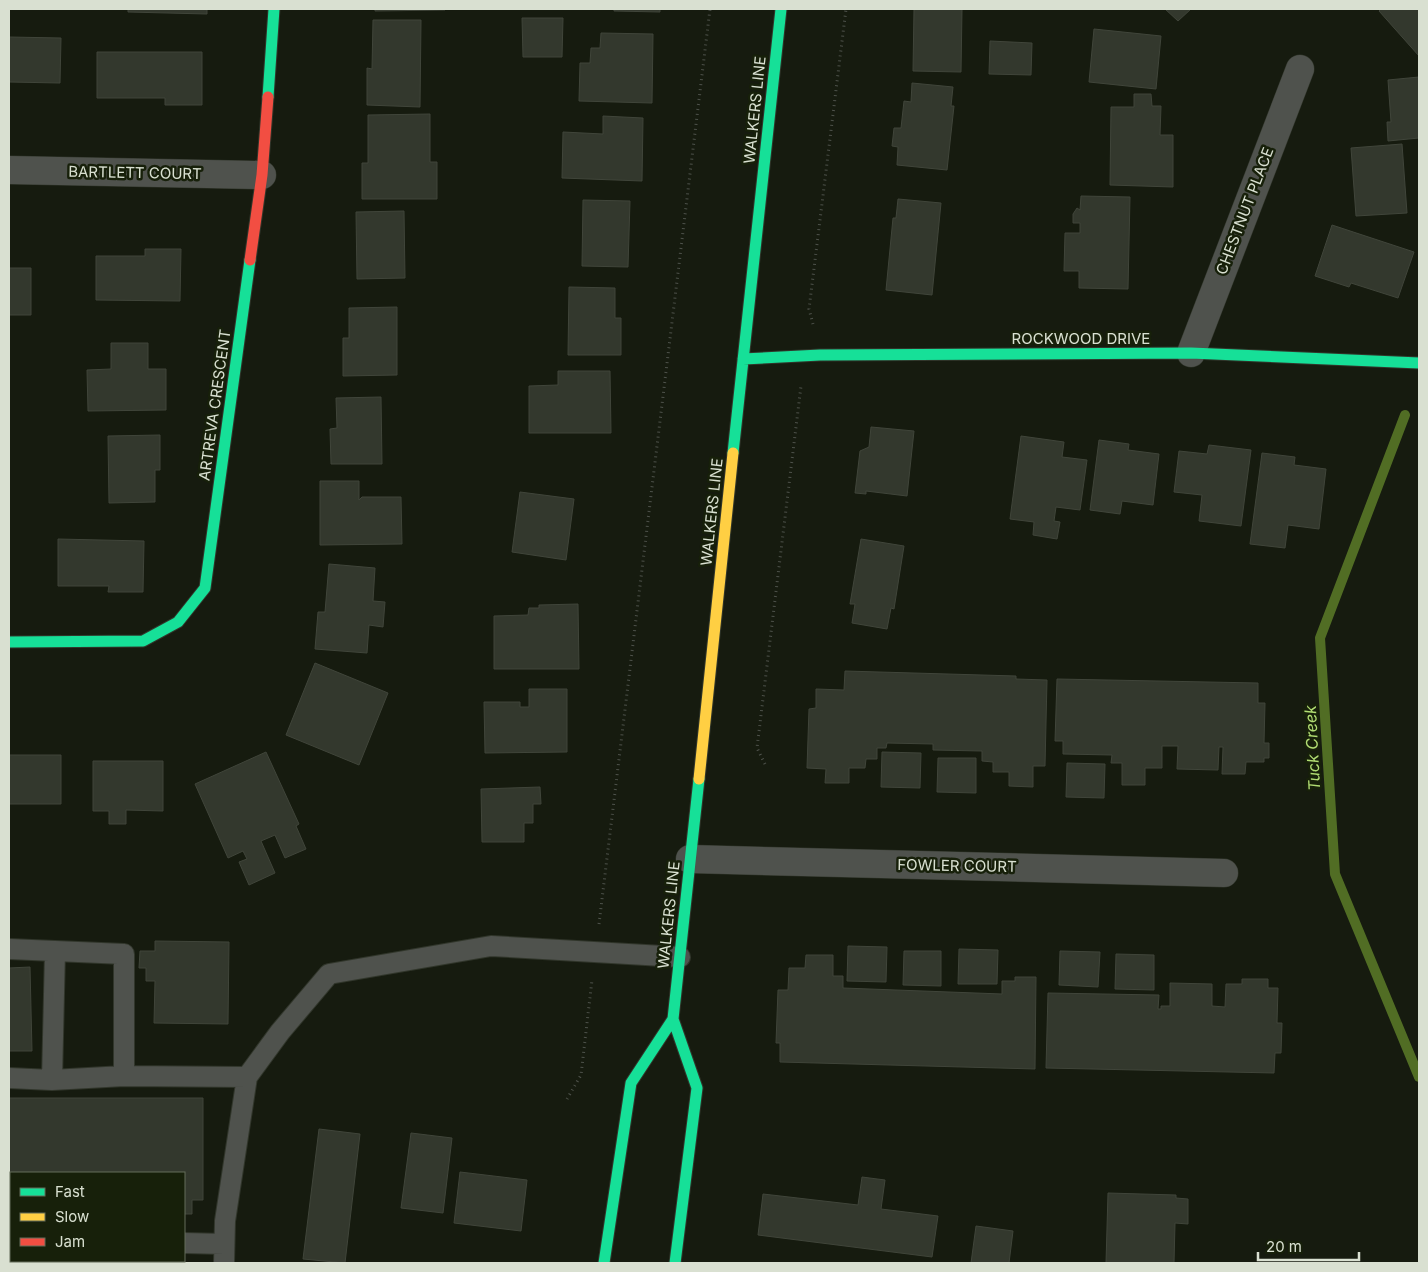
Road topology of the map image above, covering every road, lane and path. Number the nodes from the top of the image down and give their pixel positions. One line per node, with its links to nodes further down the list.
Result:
1 (274, 9): 6 (main road, ARTREVA CRESCENT)
2 (710, 9): 15 (path)
3 (781, 9): 8 (main road, WALKERS LINE)
4 (1300, 69): 7 (street, CHESTNUT PLACE)
5 (9, 170): 6 (street, BARTLETT COURT)
6 (262, 175): 10 (main road, ARTREVA CRESCENT)
7 (1191, 353): 8 (main road, ROCKWOOD DRIVE); 9 (main road, ROCKWOOD DRIVE)
8 (744, 359): 11 (main road, WALKERS LINE)
9 (1419, 363)
10 (9, 642)
11 (690, 860): 12 (street, FOWLER COURT); 16 (main road, WALKERS LINE)
12 (1224, 873)
13 (9, 949): 14 (lane)
14 (55, 951): 18 (lane); 21 (lane)
15 (596, 952): 16 (lane); 19 (lane); 22 (path)
16 (680, 957): 17 (main road, WALKERS LINE)
17 (673, 1019): 25 (main road, WALKERS LINE); 26 (main road, WALKERS LINE)
18 (124, 1076): 19 (lane); 21 (lane)
19 (247, 1077): 24 (lane)
20 (9, 1078): 21 (lane)
21 (52, 1080)
22 (567, 1099)
23 (185, 1243): 24 (lane)
24 (224, 1254)
25 (604, 1263)
26 (675, 1263)

